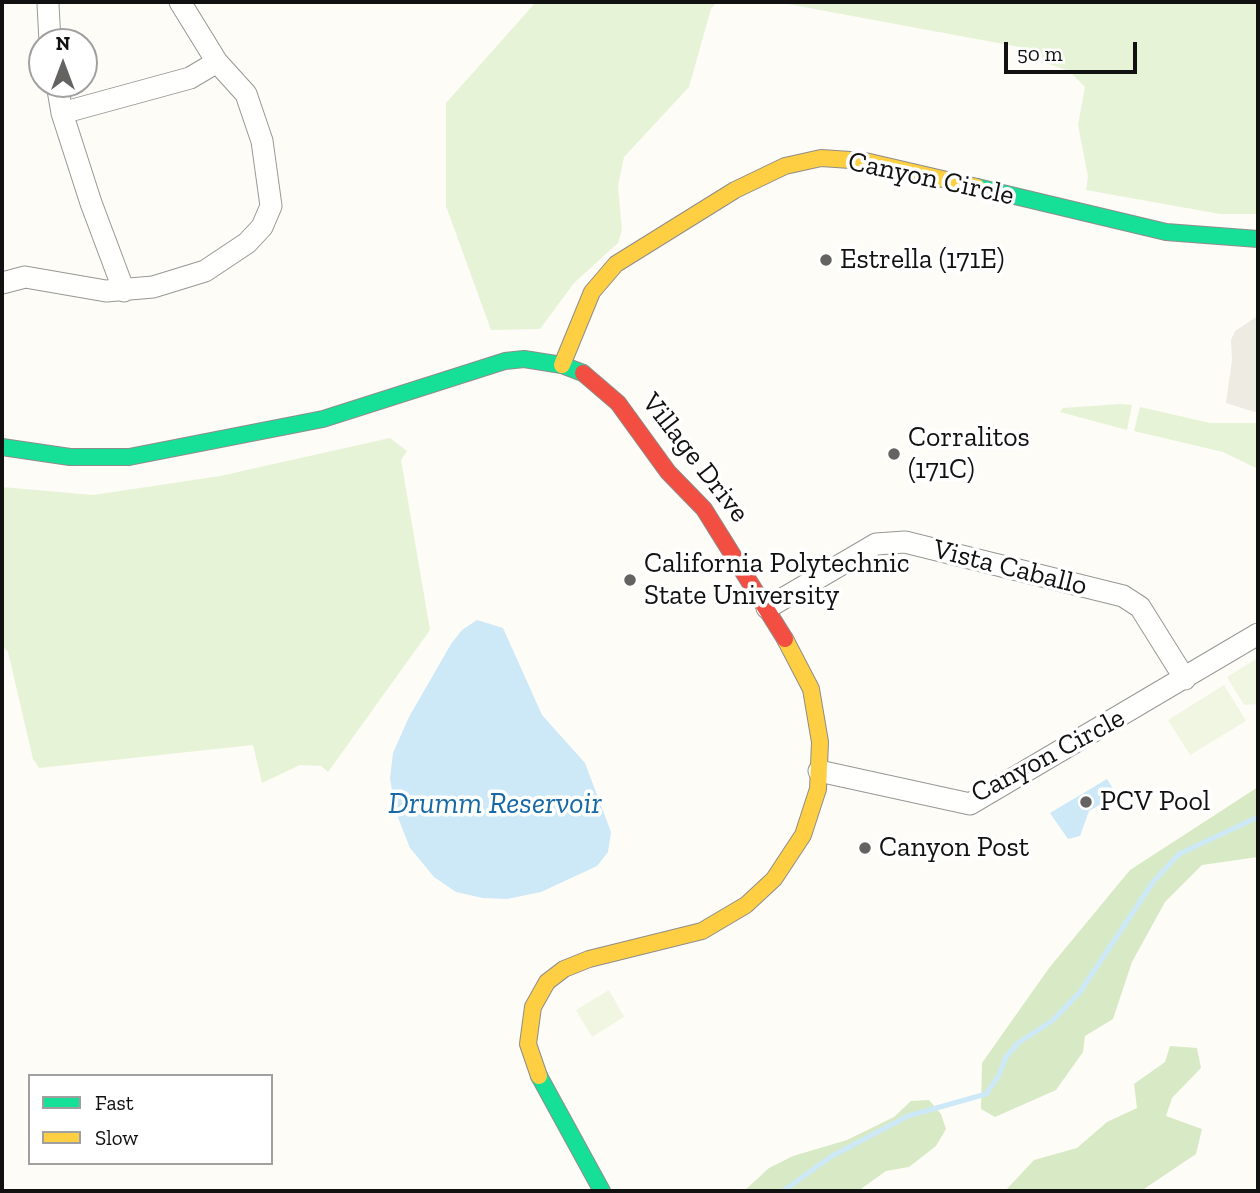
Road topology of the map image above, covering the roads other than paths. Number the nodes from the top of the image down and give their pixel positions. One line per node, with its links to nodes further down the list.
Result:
1 (50, 2): 3 (street)
2 (180, 2): 4 (street)
3 (50, 28)
4 (217, 62): 6 (street); 9 (street)
5 (59, 98): 6 (street)
6 (62, 113): 9 (street)
7 (1258, 239): 10 (street, Canyon Circle)
8 (2, 284): 9 (street)
9 (124, 291)
10 (562, 365): 11 (street, Village Drive); 12 (street, Village Drive)
11 (2, 447)
12 (767, 608): 14 (street, Vista Caballo); 15 (street, Village Drive)
13 (1258, 634): 14 (street, Canyon Circle)
14 (1185, 678): 15 (street, Canyon Circle)
15 (819, 771): 16 (street, Village Drive)
16 (602, 1191)

